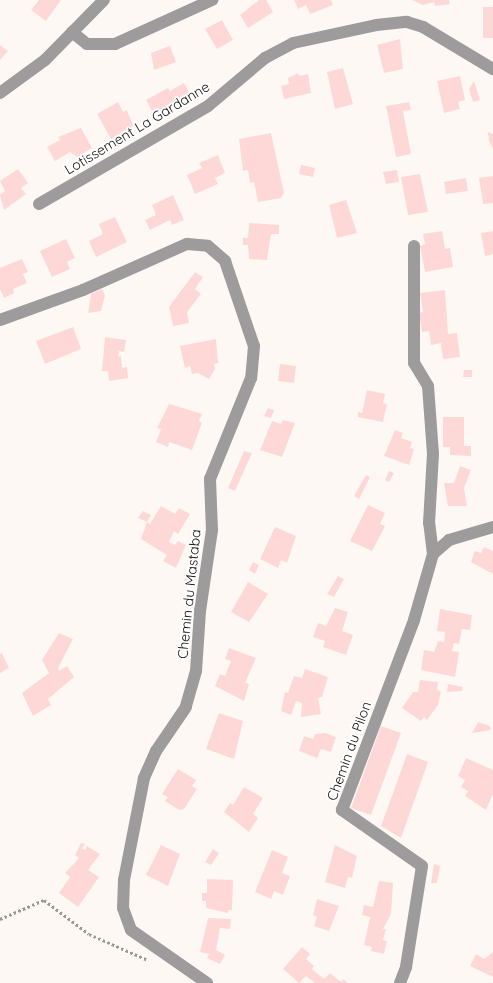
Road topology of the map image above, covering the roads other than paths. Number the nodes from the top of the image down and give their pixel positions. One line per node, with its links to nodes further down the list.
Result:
1 (104, 0): 3 (street)
2 (212, 0): 3 (street)
3 (72, 32): 5 (street)
4 (493, 69): 6 (street, Lotissement La Gardanne)
5 (0, 93)
6 (39, 204)
7 (414, 246): 10 (street, Chemin du Pilon)
8 (0, 320): 11 (street, Chemin du Mastaba)
9 (493, 527): 10 (street)
10 (433, 554): 12 (street, Chemin du Pilon)
11 (207, 983)
12 (400, 983)

